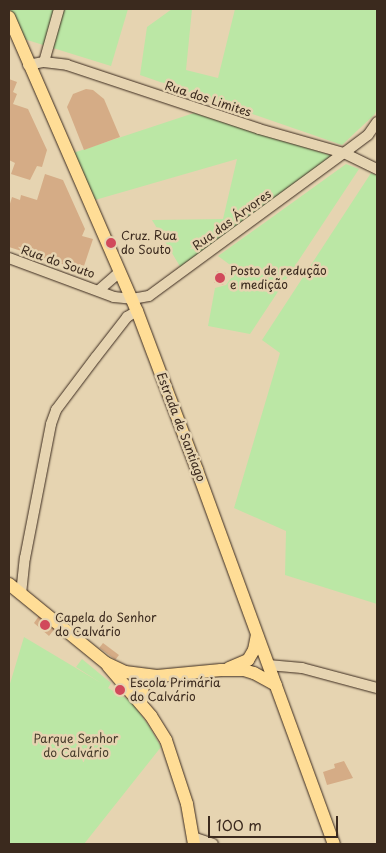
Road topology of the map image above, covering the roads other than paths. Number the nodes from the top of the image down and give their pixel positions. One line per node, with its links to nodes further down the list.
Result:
1 (59, 9): 4 (street)
2 (9, 16): 3 (main road, Estrada de Santiago)
3 (14, 40): 5 (main road, Estrada de Santiago)
4 (44, 62): 5 (street, Rua dos Limites); 7 (street, Rua dos Limites)
5 (28, 65): 10 (main road, Estrada de Santiago)
6 (377, 122): 7 (street, Rua das Árvores)
7 (344, 153): 8 (street, Rua dos Limites); 12 (street, Rua das Árvores)
8 (377, 169)
9 (9, 258): 11 (street, Rua do Souto)
10 (120, 272): 11 (street, Rua do Souto); 12 (main road, Estrada de Santiago)
11 (99, 290): 12 (street, Rua do Souto)
12 (134, 305): 14 (street); 15 (main road, Estrada de Santiago)
13 (9, 584): 14 (main road)
14 (21, 594): 16 (main road)
15 (257, 635): 17 (main road); 18 (main road, Estrada de Santiago)
16 (106, 663): 19 (main road); 22 (main road)
17 (246, 665): 18 (main road); 19 (main road); 20 (main road)
18 (268, 665): 20 (main road, Estrada de Santiago); 21 (street)
19 (157, 676): 22 (main road)
20 (276, 685): 25 (main road, Estrada de Santiago)
21 (377, 688)
22 (141, 704): 23 (main road)
23 (194, 841): 24 (street)
24 (213, 844)
25 (334, 844)

